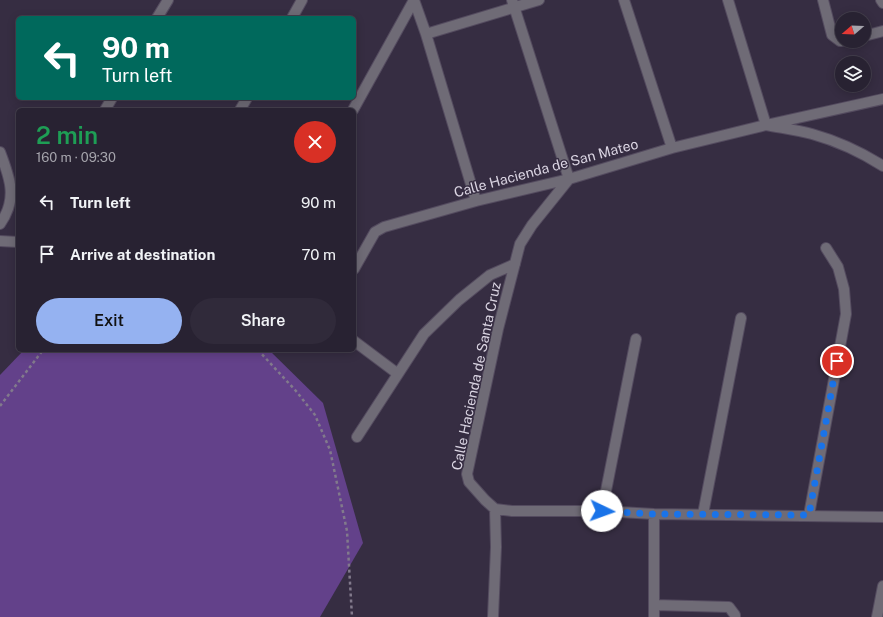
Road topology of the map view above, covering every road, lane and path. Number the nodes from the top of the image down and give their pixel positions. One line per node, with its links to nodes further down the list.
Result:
1 (168, 0): 11 (street)
2 (302, 0): 12 (street)
3 (414, 0): 14 (street); 18 (street)
4 (539, 0): 10 (street)
5 (624, 0): 20 (street)
6 (728, 0): 19 (street)
7 (823, 0): 16 (street)
8 (882, 0): 9 (street)
9 (883, 3)
10 (513, 4): 14 (street); 23 (street)
11 (158, 16)
12 (293, 16)
13 (883, 31): 15 (street)
14 (426, 34): 24 (street)
15 (871, 34)
16 (835, 37)
17 (883, 99): 19 (street, Calle Hacienda de San Mateo)
18 (353, 108)
19 (766, 125): 20 (street, Calle Hacienda de San Mateo); 22 (street, Calle Hacienda de San Mateo)
20 (672, 148): 23 (street, Calle Hacienda de San Mateo)
21 (0, 152): 25 (street)
22 (883, 166)
23 (569, 179): 24 (street, Calle Hacienda de San Mateo); 30 (street, Calle Hacienda de Santa Cruz)
24 (476, 201): 31 (street, Calle Hacienda de San Mateo)
25 (5, 204): 26 (street)
26 (2, 221)
27 (0, 241): 28 (street)
28 (16, 242)
29 (826, 248): 44 (street)
30 (515, 264): 37 (street); 40 (street, Calle Hacienda de Santa Cruz)
31 (356, 265)
32 (741, 318): 43 (street)
33 (636, 339): 41 (street)
34 (356, 342): 37 (street)
35 (41, 352): 38 (path)
36 (260, 352): 48 (path)
37 (398, 374): 39 (street)
38 (0, 406)
39 (357, 436)
40 (496, 509): 41 (street); 49 (street)
41 (602, 511): 42 (street)
42 (654, 514): 43 (street); 47 (street)
43 (703, 514): 44 (street)
44 (809, 515): 45 (street)
45 (883, 517)
46 (883, 586): 52 (street)
47 (654, 605): 50 (street); 51 (street)
48 (352, 617)
49 (493, 617)
50 (654, 617)
51 (735, 617)
52 (877, 617)

